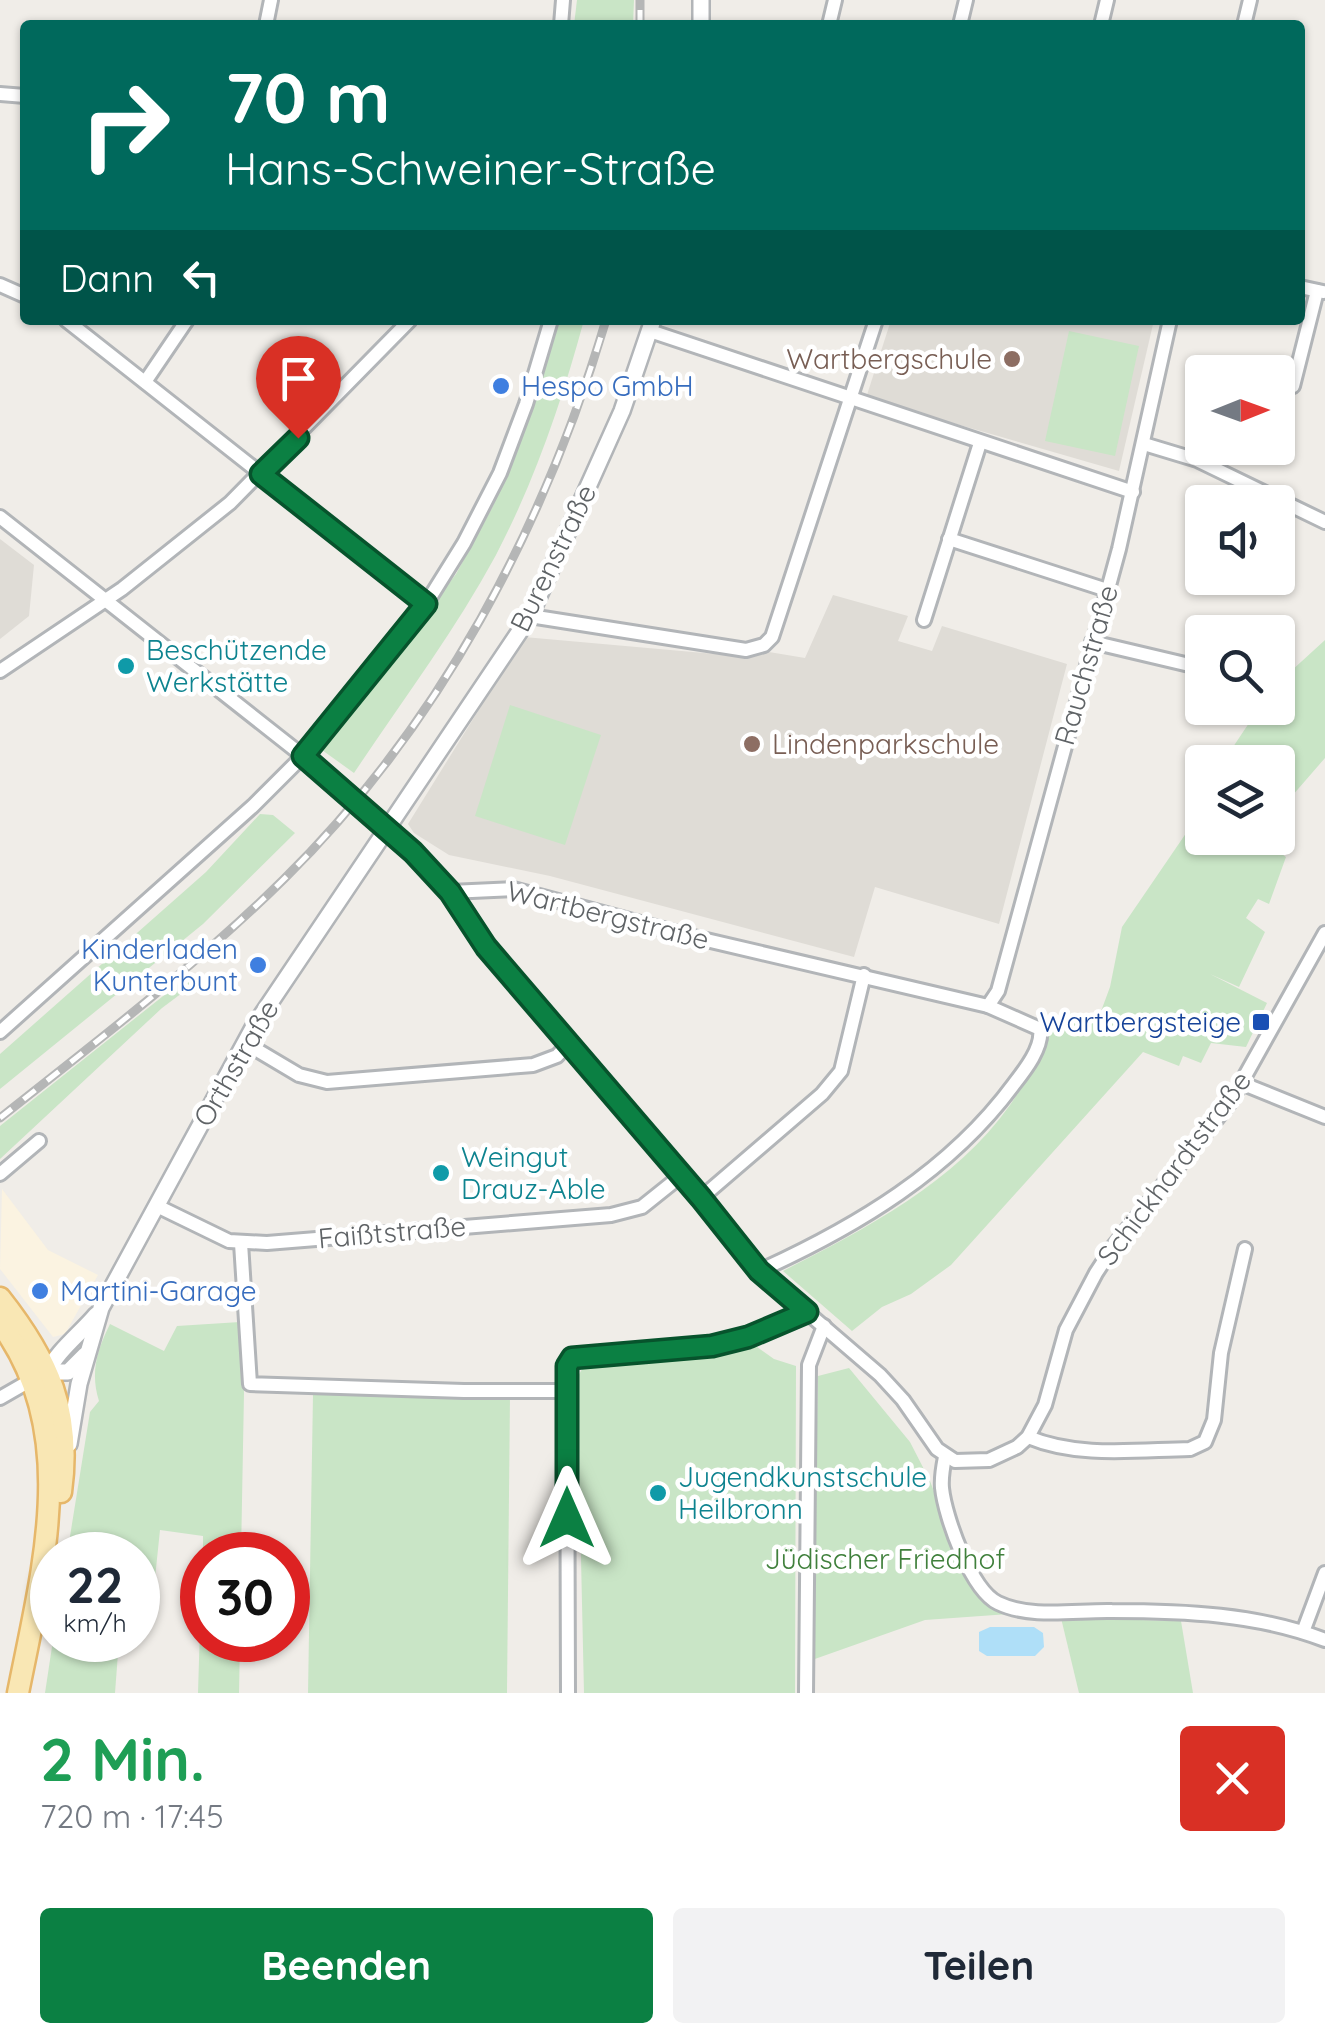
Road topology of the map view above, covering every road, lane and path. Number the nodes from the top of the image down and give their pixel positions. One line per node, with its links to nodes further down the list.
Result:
1 (1321, 292): 9 (street)
2 (72, 325): 10 (street)
3 (184, 325): 10 (street)
4 (405, 325): 14 (street)
5 (550, 325): 21 (street)
6 (874, 325): 11 (street)
7 (1169, 325): 13 (street, Rauchstraße)
8 (652, 326): 11 (street); 22 (street, Burenstraße)
9 (1295, 376)
10 (145, 382): 14 (street)
11 (851, 397): 12 (street); 22 (street)
12 (980, 443): 15 (street); 18 (street)
13 (1144, 444): 15 (street, Rauchstraße); 17 (street)
14 (261, 474): 20 (street); 21 (street)
15 (1133, 492): 19 (street, Rauchstraße)
16 (0, 516): 20 (street)
17 (1325, 522)
18 (949, 538): 19 (street); 23 (street)
19 (1107, 590): 24 (street, Rauchstraße)
20 (107, 599): 26 (street); 27 (street)
21 (426, 604): 27 (street)
22 (530, 616): 28 (street, Burenstraße)
23 (924, 620)
24 (1092, 642): 25 (street); 32 (street, Rauchstraße)
25 (1185, 664)
26 (0, 670)
27 (303, 756): 28 (street); 33 (street)
28 (385, 828): 29 (street); 34 (street, Orthstraße)
29 (450, 892): 31 (street, Wartbergstraße); 35 (street)
30 (1325, 933): 36 (street, Schickhardtstraße)
31 (864, 975): 32 (street, Wartbergstraße); 41 (street)
32 (988, 1006): 45 (street, Wartbergstraße)
33 (0, 1032)
34 (244, 1043): 35 (street); 42 (street, Orthstraße)
35 (568, 1044): 40 (street)
36 (1241, 1083): 37 (street); 55 (street, Schickhardtstraße)
37 (1325, 1117)
38 (40, 1141): 39 (street)
39 (0, 1174)
40 (682, 1175): 41 (street); 43 (street, Faißtstraße)
41 (701, 1198): 45 (street)
42 (157, 1206): 43 (street, Faißtstraße); 47 (street, Orthstraße)
43 (242, 1243): 53 (street)
44 (1245, 1248): 55 (street)
45 (759, 1271): 48 (street)
46 (0, 1298): 52 (main road)
47 (102, 1308): 51 (street, Orthstraße); 52 (street, Orthstraße)
48 (807, 1312): 50 (street); 53 (street)
49 (0, 1323): 52 (main road)
50 (824, 1326): 56 (street); 66 (street)
51 (86, 1354): 52 (street); 57 (street, Orthstraße)
52 (41, 1376): 54 (street); 57 (main road); 58 (main road)
53 (567, 1390): 65 (street)
54 (0, 1398)
55 (1028, 1437): 56 (street)
56 (945, 1457): 62 (street)
57 (63, 1478): 59 (main road)
58 (44, 1532)
59 (53, 1532)
60 (1325, 1572): 62 (street)
61 (30, 1632): 64 (main road)
62 (1304, 1632): 63 (street)
63 (1325, 1640)
64 (18, 1693)
65 (568, 1693)
66 (806, 1693)

